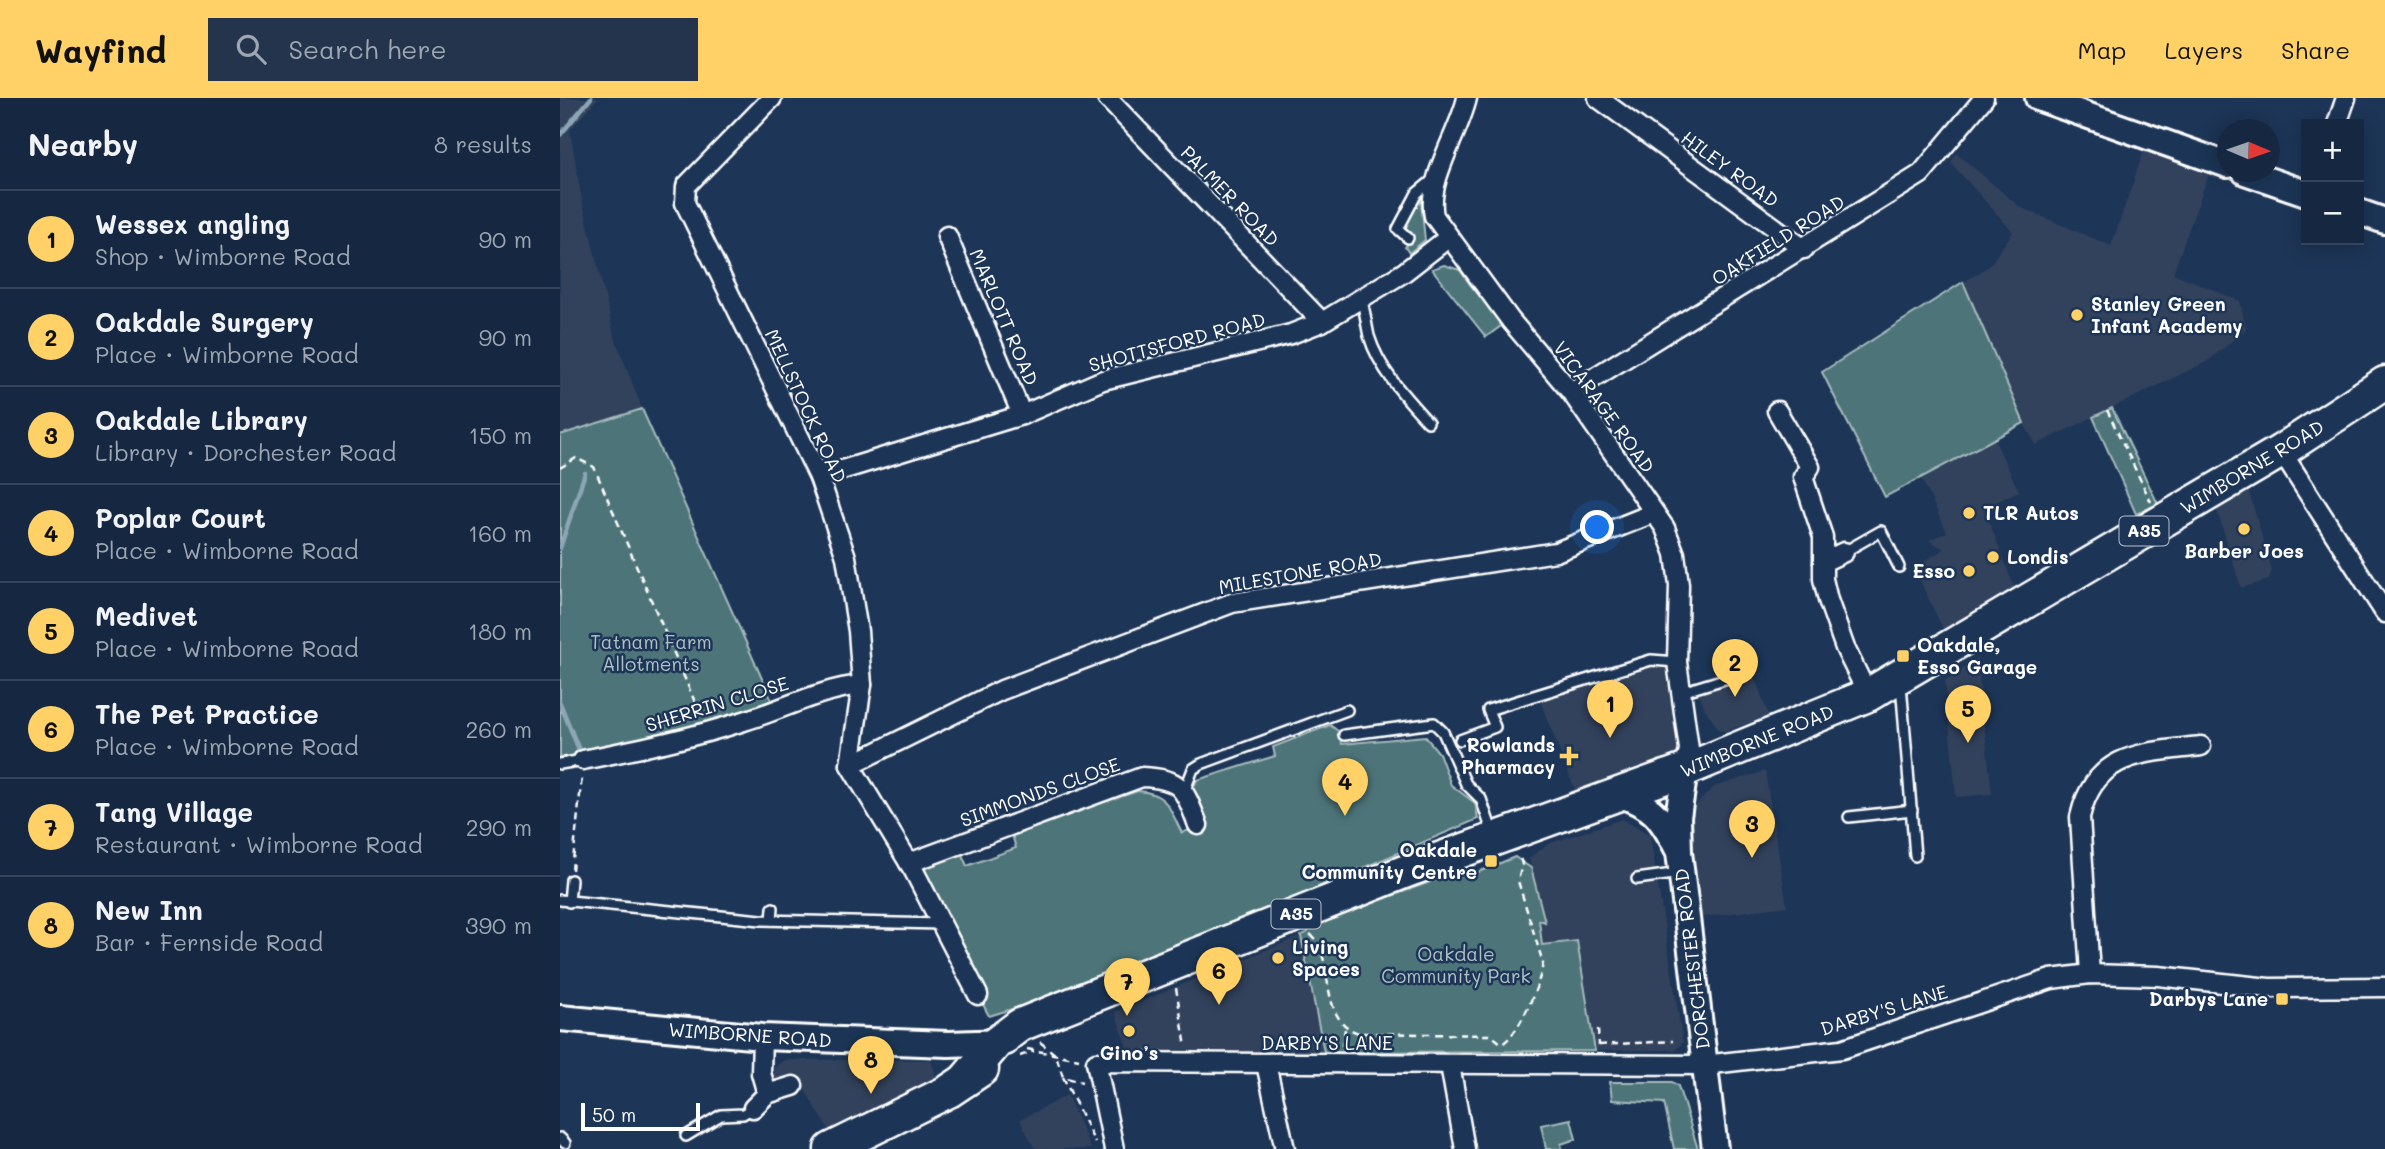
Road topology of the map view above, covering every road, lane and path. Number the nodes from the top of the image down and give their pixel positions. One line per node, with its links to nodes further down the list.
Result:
1 (772, 98): 29 (street, MELLSTOCK ROAD)
2 (1107, 98): 20 (street, PALMER ROAD)
3 (1467, 98): 10 (street, VICARAGE ROAD)
4 (1598, 98): 18 (street, HILEY ROAD)
5 (1984, 98): 18 (street, OAKFIELD ROAD)
6 (2038, 98): 9 (street)
7 (2346, 98): 8 (street)
8 (2339, 119)
9 (2217, 161)
10 (1438, 176): 16 (lane); 17 (street, VICARAGE ROAD)
11 (2274, 182): 12 (street)
12 (2301, 191)
13 (2364, 214): 14 (street)
14 (2385, 221)
15 (947, 236): 25 (street, MARLOTT ROAD)
16 (1408, 238)
17 (1448, 238): 19 (street, SHOTTSFORD ROAD); 22 (street, VICARAGE ROAD)
18 (1804, 249): 22 (street, OAKFIELD ROAD)
19 (1361, 298): 20 (street, SHOTTSFORD ROAD); 26 (lane)
20 (1322, 323): 25 (street, SHOTTSFORD ROAD)
21 (2385, 383): 27 (highway, WIMBORNE ROAD / A35)
22 (1571, 392): 30 (street, VICARAGE ROAD)
23 (2107, 410): 31 (path)
24 (1776, 411): 33 (street)
25 (1022, 415): 29 (street, SHOTTSFORD ROAD)
26 (1428, 422)
27 (2281, 452): 31 (highway, WIMBORNE ROAD / A35); 35 (street)
28 (560, 467): 43 (path)
29 (819, 477): 39 (street, MELLSTOCK ROAD)
30 (1654, 513): 36 (street, VICARAGE ROAD); 49 (street, MILESTONE ROAD)
31 (2160, 521): 38 (highway, WIMBORNE ROAD / A35)
32 (1844, 552): 33 (street); 34 (lane)
33 (1823, 562): 41 (street)
34 (1899, 567)
35 (2385, 613)
36 (1676, 662): 40 (street, VICARAGE ROAD); 45 (lane)
37 (1744, 673): 40 (lane)
38 (1901, 677): 41 (highway, WIMBORNE ROAD / A35); 53 (lane)
39 (862, 684): 43 (street, SHERRIN CLOSE); 49 (street, MELLSTOCK ROAD)
40 (1682, 692): 50 (street, VICARAGE ROAD)
41 (1868, 695): 50 (highway, WIMBORNE ROAD / A35)
42 (1347, 709): 51 (lane)
43 (708, 732): 47 (street, SHERRIN CLOSE)
44 (1345, 735): 56 (lane)
45 (1460, 740)
46 (2201, 746): 68 (street)
47 (583, 760): 48 (lane); 61 (path)
48 (560, 764)
49 (850, 765): 59 (street)
50 (1685, 770): 52 (highway, WIMBORNE ROAD / A35); 58 (street, DORCHESTER ROAD)
51 (1185, 790): 55 (street); 59 (street, SIMMONDS CLOSE)
52 (1618, 794): 56 (highway, WIMBORNE ROAD / A35); 58 (street)
53 (1912, 810): 54 (lane); 57 (lane)
54 (1849, 817)
55 (1198, 825)
56 (1504, 835): 64 (highway, WIMBORNE ROAD / A35); 64 (path)
57 (1915, 856)
58 (1680, 862): 60 (lane); 81 (street, DORCHESTER ROAD)
59 (909, 863): 66 (street)
60 (1637, 879)
61 (571, 880): 62 (lane)
62 (565, 901): 65 (lane)
63 (773, 908): 65 (lane)
64 (1299, 913): 67 (highway, WIMBORNE ROAD / A35)
65 (772, 920): 66 (lane)
66 (943, 924): 70 (street)
67 (1171, 964): 74 (highway, WIMBORNE ROAD / A35); 78 (path)
68 (2090, 974): 69 (street, DARBY'S LANE); 81 (street, DARBY'S LANE)
69 (2385, 987)
70 (978, 995)
71 (560, 1018): 73 (street, WIMBORNE ROAD)
72 (1598, 1029): 75 (path)
73 (762, 1037): 74 (street, WIMBORNE ROAD); 85 (street)
74 (1015, 1037): 76 (path); 76 (path); 88 (highway)
75 (1673, 1041)
76 (1056, 1055): 77 (path); 82 (path)
77 (1096, 1062): 78 (street, DARBY'S LANE); 84 (street)
78 (1189, 1063): 79 (street, DARBY'S LANE)
79 (1266, 1064): 80 (street, DARBY'S LANE); 91 (street)
80 (1450, 1065): 81 (street, DARBY'S LANE); 92 (street)
81 (1704, 1065): 93 (street, DORCHESTER ROAD)
82 (1063, 1077): 84 (path); 89 (path)
83 (793, 1086): 85 (street)
84 (1101, 1087): 90 (street)
85 (767, 1094): 86 (street)
86 (753, 1108): 87 (lane)
87 (686, 1136)
88 (831, 1149)
89 (1098, 1149)
90 (1114, 1149)
91 (1285, 1149)
92 (1465, 1149)
93 (1714, 1149)

